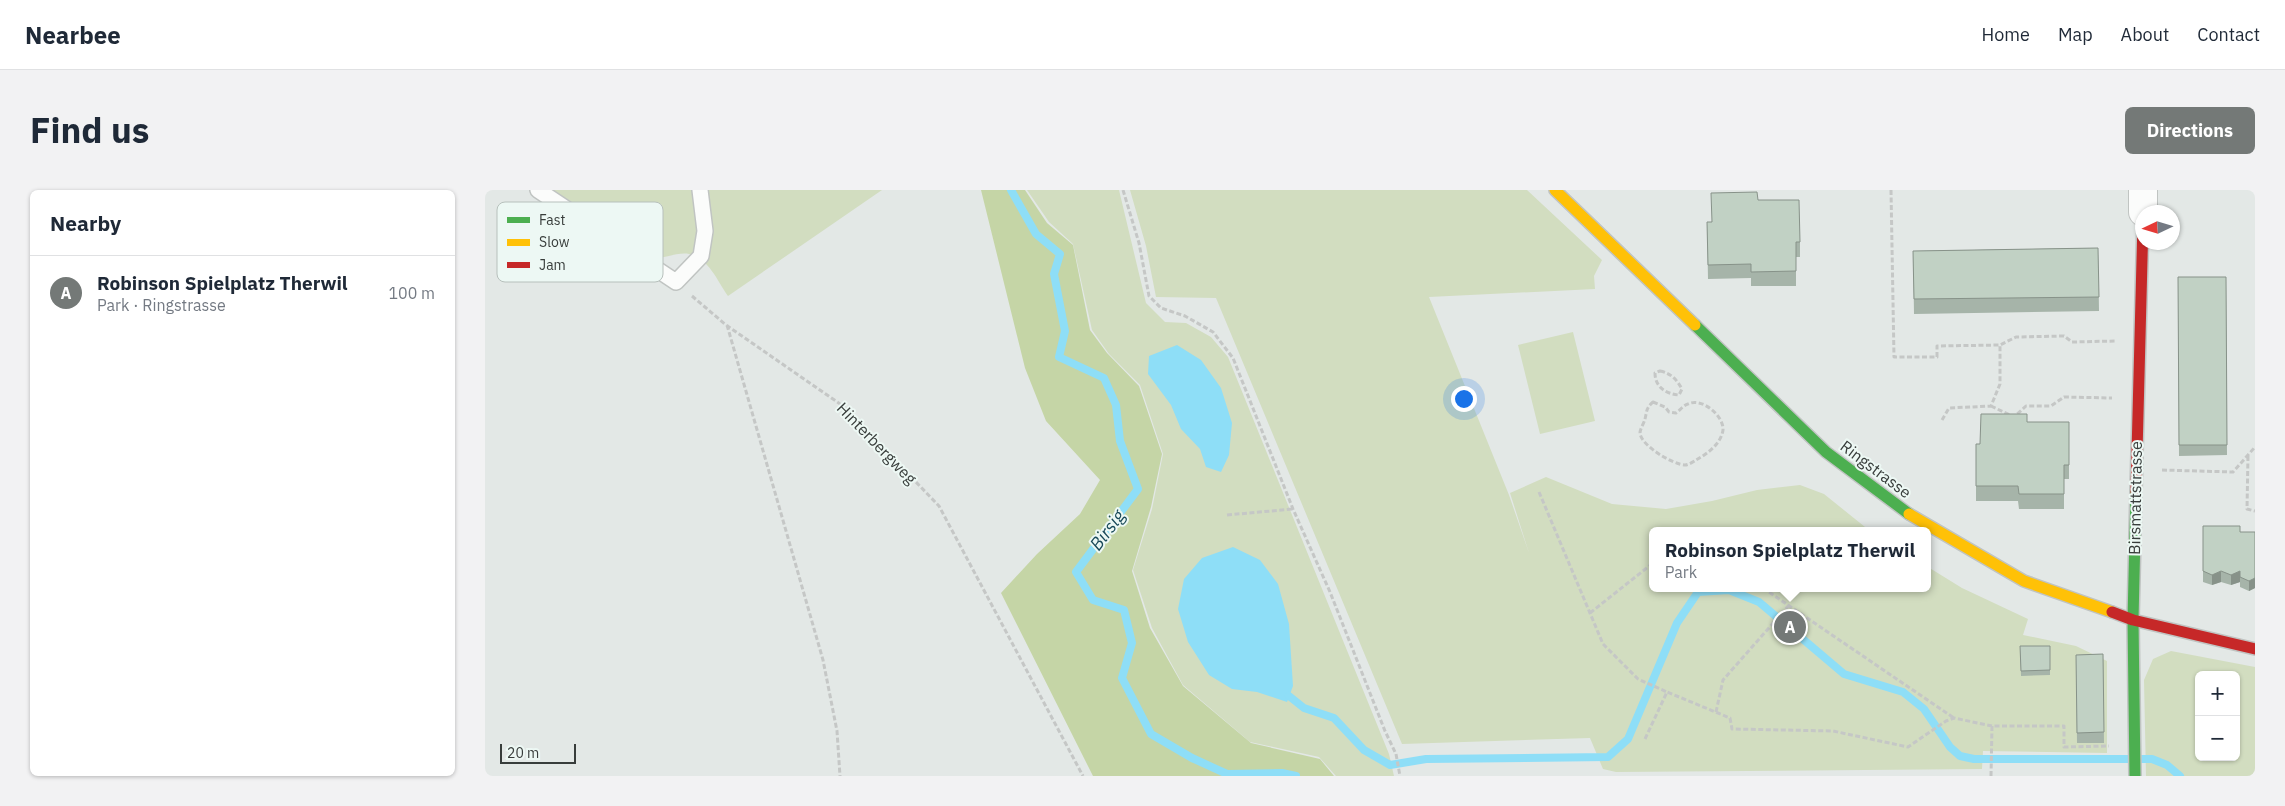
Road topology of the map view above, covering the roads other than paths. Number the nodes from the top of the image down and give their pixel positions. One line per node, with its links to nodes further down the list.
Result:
1 (537, 190): 5 (lane)
2 (700, 190): 8 (lane)
3 (1555, 190): 9 (street, Ringstrasse)
4 (2143, 190): 6 (street)
5 (555, 202)
6 (2143, 205)
7 (2142, 250): 11 (street, Birsmattstrasse)
8 (663, 273)
9 (1929, 527)
10 (1931, 528): 11 (street, Ringstrasse)
11 (2133, 620): 12 (street, Ringstrasse); 13 (street, Birsmattstrasse)
12 (2255, 649)
13 (2135, 771)

